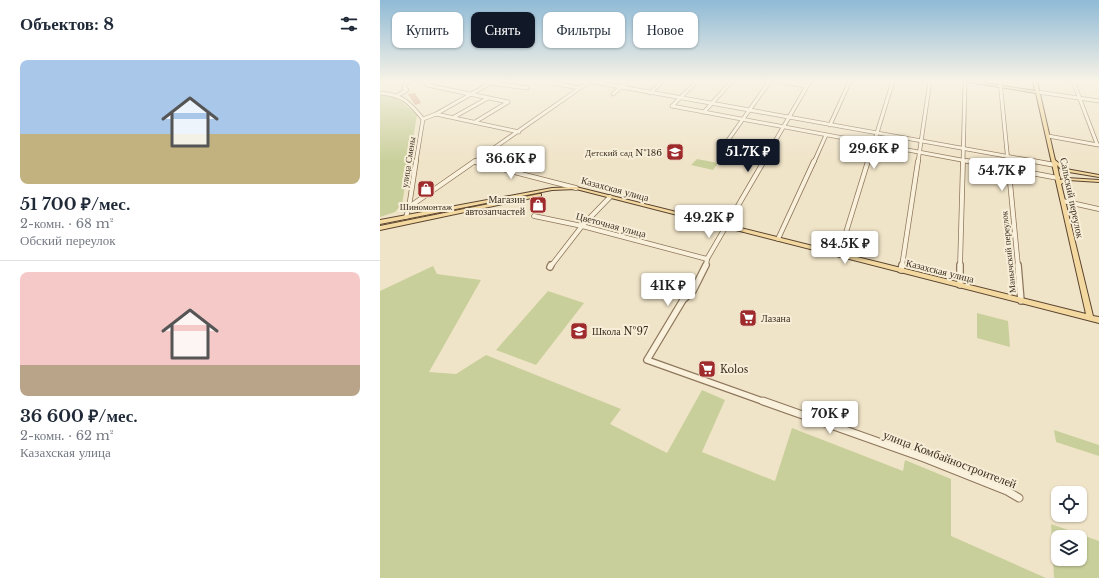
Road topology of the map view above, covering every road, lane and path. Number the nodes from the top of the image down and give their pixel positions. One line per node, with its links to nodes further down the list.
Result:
1 (414, 108): 22 (street)
2 (446, 108): 19 (street)
3 (470, 108): 20 (street)
4 (498, 108): 24 (street)
5 (552, 108): 27 (street)
6 (683, 108): 18 (street)
7 (708, 108): 18 (street)
8 (736, 108): 17 (street)
9 (794, 108): 21 (street)
10 (838, 108): 25 (street)
11 (885, 108): 28 (street)
12 (926, 108): 31 (street)
13 (963, 108): 35 (street)
14 (1003, 108): 37 (street, Манычский переулок)
15 (1042, 108): 30 (main road, Сальский переулок)
16 (1083, 108): 34 (street)
17 (748, 110): 21 (street); 23 (street)
18 (704, 112): 23 (street)
19 (436, 114): 20 (street); 22 (street)
20 (454, 117): 24 (street)
21 (788, 117): 25 (street); 26 (street)
22 (423, 119): 53 (street, улица Смены)
23 (742, 119): 26 (street); 32 (street)
24 (475, 122): 27 (street)
25 (830, 125): 28 (street)
26 (783, 126): 29 (street); 61 (street)
27 (519, 132): 39 (street)
28 (877, 133): 31 (street); 33 (street)
29 (826, 134): 33 (street); 63 (street)
30 (1048, 136): 34 (street); 40 (main road, Сальский переулок)
31 (921, 141): 35 (street); 36 (street)
32 (726, 143)
33 (874, 144): 36 (street); 64 (street)
34 (1098, 145)
35 (962, 148): 37 (street); 38 (street)
36 (920, 152): 38 (street); 67 (street)
37 (1007, 156): 40 (street); 41 (street, Манычский переулок)
38 (962, 160): 41 (street); 68 (street)
39 (475, 162): 47 (street, Казахская улица); 53 (street)
40 (1055, 163): 42 (main road); 44 (main road, Сальский переулок)
41 (1008, 169): 44 (street); 69 (street, Манычский переулок)
42 (1066, 170): 43 (main road); 44 (main road); 45 (main road)
43 (1099, 176)
44 (1057, 177): 45 (main road); 45 (main road); 52 (main road, Сальский переулок)
45 (1069, 179): 46 (main road)
46 (1099, 181)
47 (551, 182): 48 (street, Казахская улица); 49 (main road)
48 (576, 188): 49 (main road); 50 (main road, Казахская улица)
49 (546, 190): 54 (main road)
50 (595, 193): 51 (main road, Казахская улица); 56 (main road)
51 (610, 197): 60 (street); 61 (main road, Казахская улица)
52 (1063, 201): 55 (street); 70 (main road, Сальский переулок)
53 (409, 207): 58 (street, улица Смены)
54 (456, 207): 56 (main road); 58 (main road)
55 (1099, 208)
56 (455, 213): 62 (main road)
57 (534, 216): 60 (street, Цветочная улица)
58 (406, 217): 59 (main road)
59 (380, 222)
60 (582, 226): 65 (street, Цветочная улица); 66 (street)
61 (726, 226): 63 (main road, Казахская улица); 65 (street)
62 (380, 228)
63 (778, 239): 64 (main road, Казахская улица)
64 (839, 255): 67 (main road, Казахская улица)
65 (707, 259): 72 (street, улица Комбайностроителей)
66 (550, 267)
67 (901, 270): 68 (main road, Казахская улица)
68 (960, 285): 69 (main road, Казахская улица)
69 (1021, 301): 70 (main road, Казахская улица)
70 (1090, 318): 71 (main road, Казахская улица)
71 (1099, 320)
72 (1019, 498)

